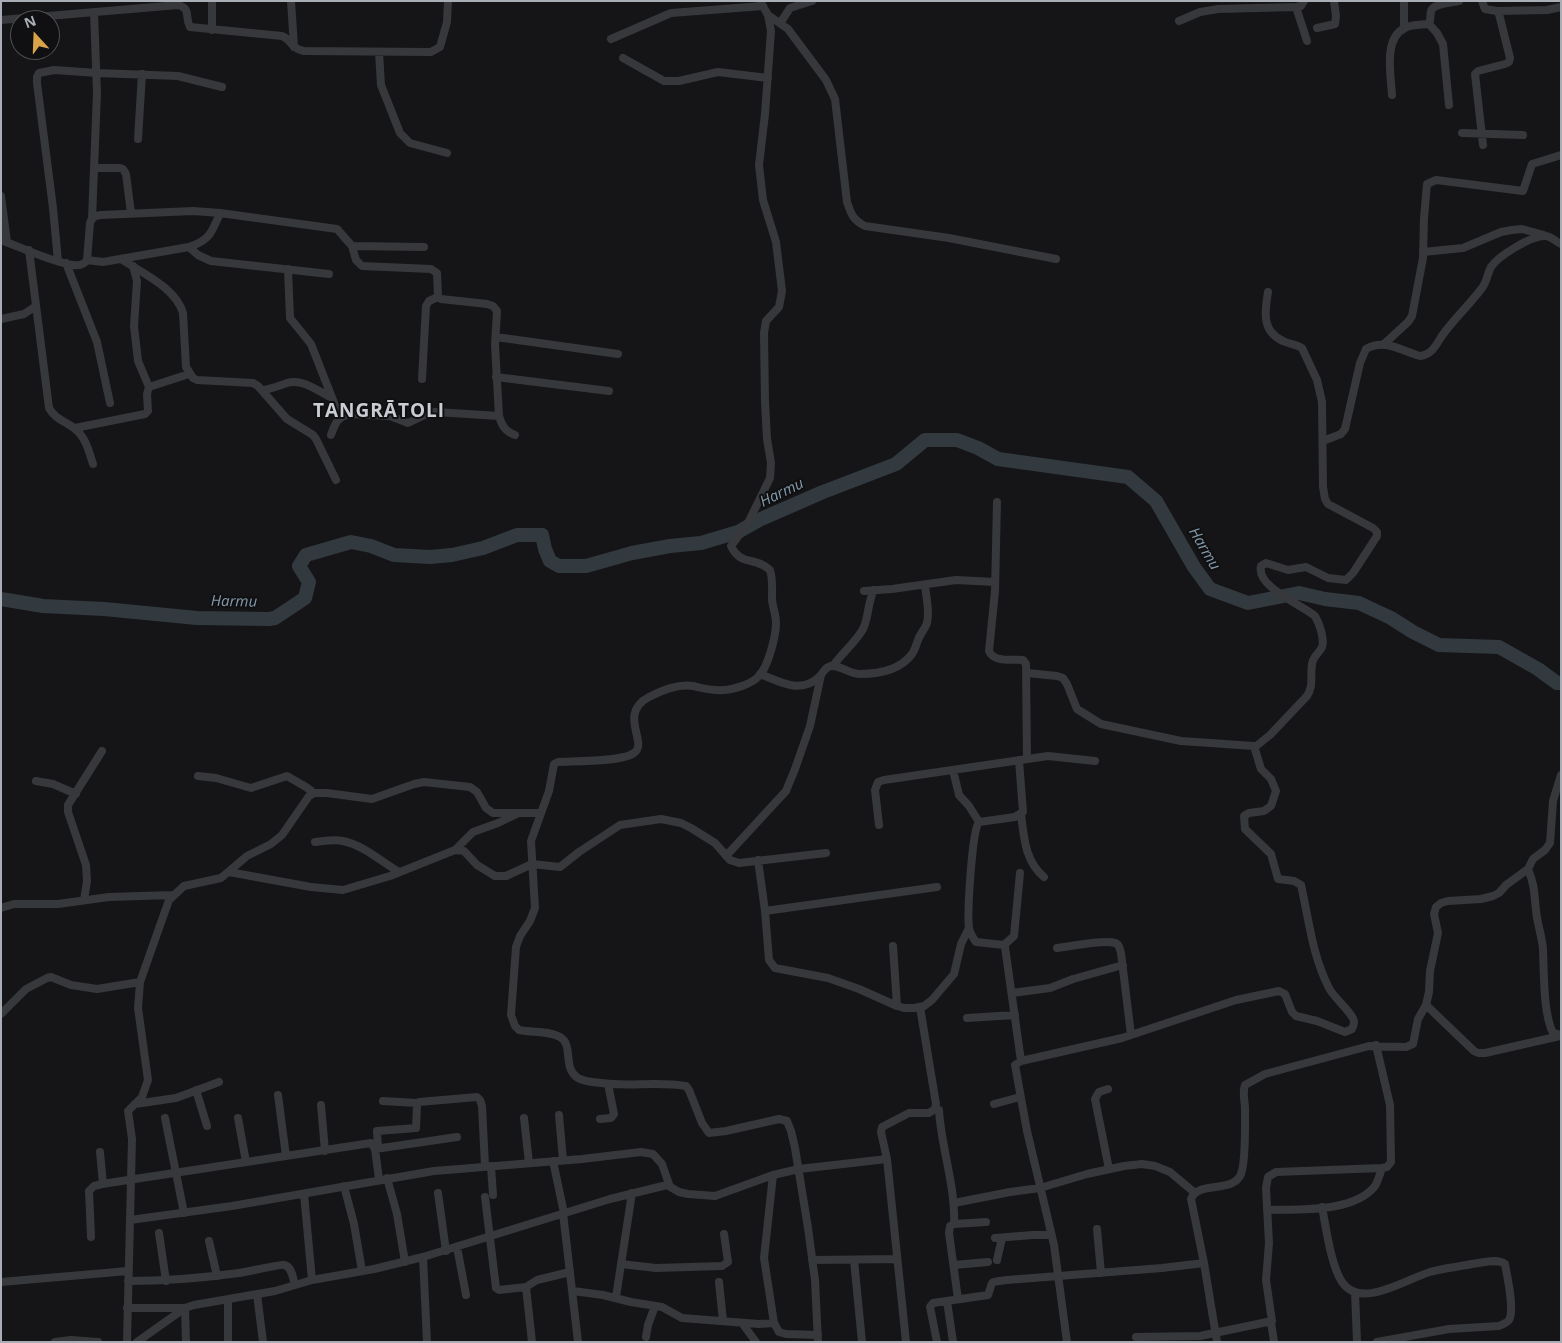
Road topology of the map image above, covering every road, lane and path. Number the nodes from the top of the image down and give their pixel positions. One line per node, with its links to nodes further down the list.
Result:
1 (212, 1): 22 (street)
2 (291, 1): 25 (street)
3 (448, 1): 26 (street)
4 (812, 1): 18 (street)
5 (1304, 1): 11 (street)
6 (1334, 1): 20 (street)
7 (1404, 1): 21 (street)
8 (1460, 1): 19 (street)
9 (1482, 1): 13 (street)
10 (762, 4): 15 (street); 23 (street)
11 (1296, 7): 17 (street); 24 (street)
12 (1561, 7): 13 (street)
13 (1497, 11): 35 (street)
14 (94, 12): 16 (street); 22 (street); 28 (street)
15 (768, 15): 18 (street); 30 (street)
16 (1, 20)
17 (1179, 21)
18 (781, 22): 54 (street)
19 (1429, 24): 21 (street); 33 (street)
20 (1317, 28)
21 (1404, 28): 32 (street)
22 (212, 30): 25 (street)
23 (611, 39)
24 (1306, 41)
25 (294, 48): 26 (street)
26 (379, 52): 39 (street)
27 (623, 58): 30 (street)
28 (97, 73): 29 (street); 41 (street); 57 (street)
29 (142, 74): 31 (street); 37 (street)
30 (768, 78): 91 (street)
31 (222, 88)
32 (1392, 94)
33 (1449, 104)
34 (1462, 133): 35 (street)
35 (1482, 133): 36 (street); 38 (street)
36 (1523, 135)
37 (138, 139)
38 (1483, 145)
39 (448, 153)
40 (1561, 155): 53 (street)
41 (94, 168): 43 (street); 45 (street)
42 (1, 196): 47 (street)
43 (131, 213): 44 (street); 45 (street)
44 (220, 213): 49 (street); 50 (street)
45 (92, 219): 56 (street)
46 (1547, 236): 48 (street); 53 (street); 66 (street)
47 (4, 241): 52 (street)
48 (1561, 244)
49 (352, 246): 51 (street); 62 (street)
50 (189, 247): 55 (street); 59 (street)
51 (424, 247)
52 (29, 250): 57 (street); 63 (street)
53 (1423, 252): 66 (street)
54 (1056, 258)
55 (122, 259): 56 (street); 58 (street)
56 (87, 260): 57 (street)
57 (62, 262): 75 (street)
58 (133, 266): 68 (street); 71 (street)
59 (288, 269): 60 (street); 74 (street)
60 (329, 274)
61 (1268, 292): 81 (street)
62 (438, 297): 65 (street); 70 (street)
63 (36, 306): 64 (street); 78 (street)
64 (1, 319)
65 (496, 337): 67 (street); 69 (street)
66 (1384, 344): 81 (street)
67 (618, 354)
68 (188, 374): 71 (street); 72 (street)
69 (496, 378): 73 (street); 76 (street)
70 (422, 379)
71 (149, 387): 78 (street)
72 (263, 390): 74 (street); 83 (street)
73 (608, 391)
74 (332, 398): 77 (street)
75 (110, 404)
76 (499, 416): 77 (street); 80 (street)
77 (340, 418): 79 (street)
78 (75, 428): 82 (street)
79 (331, 435)
80 (515, 435)
81 (1323, 441): 93 (street)
82 (93, 464)
83 (336, 480)
84 (997, 502): 85 (street)
85 (995, 582): 86 (street); 90 (street)
86 (926, 585): 87 (street); 89 (street)
87 (874, 590): 88 (street); 89 (street)
88 (864, 591)
89 (833, 666): 92 (street)
90 (1026, 673): 93 (street); 95 (street)
91 (760, 674): 92 (street); 104 (street)
92 (821, 675): 111 (street)
93 (1255, 747): 137 (street)
94 (102, 751): 102 (street)
95 (1023, 760): 96 (street); 97 (street); 105 (street)
96 (1095, 761)
97 (953, 770): 106 (street); 107 (street)
98 (198, 776): 101 (street)
99 (1561, 776): 114 (street)
100 (36, 781): 102 (street)
101 (314, 793): 103 (street); 115 (street)
102 (76, 794): 121 (street)
103 (521, 812): 104 (street); 109 (street)
104 (540, 813): 113 (street)
105 (1021, 814): 106 (street); 118 (street)
106 (979, 822): 124 (street)
107 (879, 825)
108 (315, 842): 116 (street)
109 (455, 850): 113 (street); 116 (street)
110 (826, 853): 112 (street)
111 (726, 856): 112 (street); 113 (street)
112 (758, 860): 123 (street)
113 (532, 864): 142 (street)
114 (1528, 869): 131 (street); 138 (street)
115 (229, 872): 116 (street); 120 (street)
116 (399, 872)
117 (1020, 873): 125 (street)
118 (1044, 878)
119 (937, 887): 123 (street)
120 (173, 895): 121 (street); 129 (street)
121 (84, 900): 122 (street)
122 (1, 908)
123 (766, 911): 132 (street)
124 (969, 928): 125 (street); 133 (street)
125 (1004, 945): 130 (street)
126 (894, 946): 132 (street)
127 (1057, 948): 128 (street)
128 (1123, 965): 130 (street); 137 (street)
129 (140, 982): 134 (street); 149 (street)
130 (1012, 993): 135 (street)
131 (1426, 1004): 138 (street); 139 (street)
132 (897, 1006): 133 (street)
133 (920, 1007): 164 (street)
134 (1, 1014)
135 (1014, 1014): 136 (street); 140 (street)
136 (967, 1018)
137 (1132, 1035): 140 (street)
138 (1561, 1035)
139 (1376, 1045): 170 (street); 181 (street)
140 (1021, 1061): 146 (street)
141 (219, 1082): 144 (street)
142 (608, 1084): 157 (street); 172 (street)
143 (1108, 1089): 171 (street)
144 (196, 1090): 149 (street); 158 (street)
145 (278, 1096): 163 (street)
146 (1020, 1097): 150 (street); 180 (street)
147 (384, 1101): 148 (street)
148 (418, 1103): 160 (street); 169 (street)
149 (135, 1104): 176 (street)
150 (994, 1104)
151 (321, 1105): 161 (street)
152 (939, 1110): 185 (street)
153 (559, 1115): 165 (street)
154 (164, 1118): 173 (street)
155 (238, 1118): 167 (street)
156 (524, 1118): 168 (street)
157 (600, 1119)
158 (207, 1126)
159 (457, 1137): 160 (street)
160 (377, 1149): 161 (street); 175 (street)
161 (325, 1151): 163 (street)
162 (100, 1152): 177 (street)
163 (286, 1156): 167 (street)
164 (887, 1159): 172 (street); 205 (street)
165 (563, 1160): 166 (street); 179 (street)
166 (553, 1161): 168 (street); 189 (street)
167 (246, 1162): 173 (street)
168 (529, 1163): 169 (street)
169 (488, 1166): 175 (street); 198 (street)
170 (1382, 1168): 186 (street); 187 (street)
171 (1110, 1169): 180 (street); 181 (street)
172 (799, 1170): 174 (street); 203 (street)
173 (177, 1173): 176 (street); 188 (street)
174 (773, 1175): 179 (street); 239 (street)
175 (383, 1179): 178 (street); 207 (street)
176 (132, 1180): 177 (street); 190 (street)
177 (103, 1184): 197 (street)
178 (344, 1186): 184 (street); 213 (street)
179 (670, 1187): 183 (street)
180 (1040, 1188): 185 (street); 196 (street)
181 (1195, 1192): 209 (street)
182 (438, 1193): 201 (street)
183 (632, 1193): 189 (street); 210 (street)
184 (304, 1194): 188 (street); 218 (street)
185 (954, 1203): 192 (street)
186 (1322, 1208): 187 (street); 226 (street)
187 (1267, 1210): 237 (street)
188 (184, 1213): 190 (street)
189 (564, 1213): 198 (street); 214 (street)
190 (130, 1220): 212 (street)
191 (986, 1222): 192 (street)
192 (954, 1224): 211 (street)
193 (1096, 1229): 215 (street)
194 (159, 1233): 220 (street)
195 (724, 1234): 210 (street)
196 (1051, 1236): 206 (street); 217 (street)
197 (91, 1237)
198 (489, 1238): 200 (street); 224 (street)
199 (209, 1241): 216 (street)
200 (457, 1247): 201 (street); 228 (street)
201 (446, 1251): 202 (street)
202 (423, 1257): 207 (street); 252 (street)
203 (812, 1260): 204 (street); 243 (street)
204 (854, 1260): 205 (street); 256 (street)
205 (897, 1260): 257 (street)
206 (997, 1260)
207 (405, 1262): 213 (street)
208 (988, 1262): 211 (street)
209 (1204, 1263): 215 (street); 240 (street)
210 (621, 1264): 229 (street)
211 (954, 1265): 230 (street)
212 (128, 1271): 219 (street); 221 (street)
213 (362, 1271): 218 (street)
214 (570, 1272): 224 (street); 225 (street)
215 (1101, 1273): 217 (street)
216 (217, 1276): 220 (street); 223 (street)
217 (1057, 1276): 230 (street); 260 (street)
218 (312, 1280): 223 (street)
219 (128, 1281): 220 (street); 234 (street)
220 (166, 1281)
221 (1, 1282)
222 (719, 1282): 236 (street)
223 (295, 1285): 227 (street)
224 (526, 1286): 253 (street)
225 (573, 1291): 229 (street); 254 (street)
226 (1355, 1292): 263 (street); 264 (street)
227 (257, 1294): 235 (street); 251 (street)
228 (466, 1295)
229 (616, 1298): 233 (street)
230 (958, 1299): 231 (street)
231 (947, 1301): 258 (street); 259 (street)
232 (228, 1302): 250 (street)
233 (654, 1306): 236 (street); 241 (street)
234 (127, 1308): 235 (street); 247 (street)
235 (185, 1308): 248 (street); 249 (street)
236 (723, 1321): 238 (street)
237 (1271, 1322): 240 (street); 262 (street)
238 (742, 1323): 239 (street); 255 (street)
239 (774, 1323): 243 (street)
240 (1216, 1333): 242 (street); 261 (street)
241 (646, 1337)
242 (1136, 1337)
243 (818, 1338)
244 (62, 1341): 245 (street); 246 (street)
245 (55, 1342)
246 (98, 1342)
247 (127, 1342)
248 (137, 1342)
249 (186, 1342)
250 (228, 1342)
251 (263, 1342)
252 (428, 1342)
253 (532, 1342)
254 (578, 1342)
255 (756, 1342)
256 (862, 1342)
257 (906, 1342)
258 (937, 1342)
259 (953, 1342)
260 (1067, 1342)
261 (1217, 1342)
262 (1274, 1342)
263 (1357, 1342)
264 (1377, 1342)

